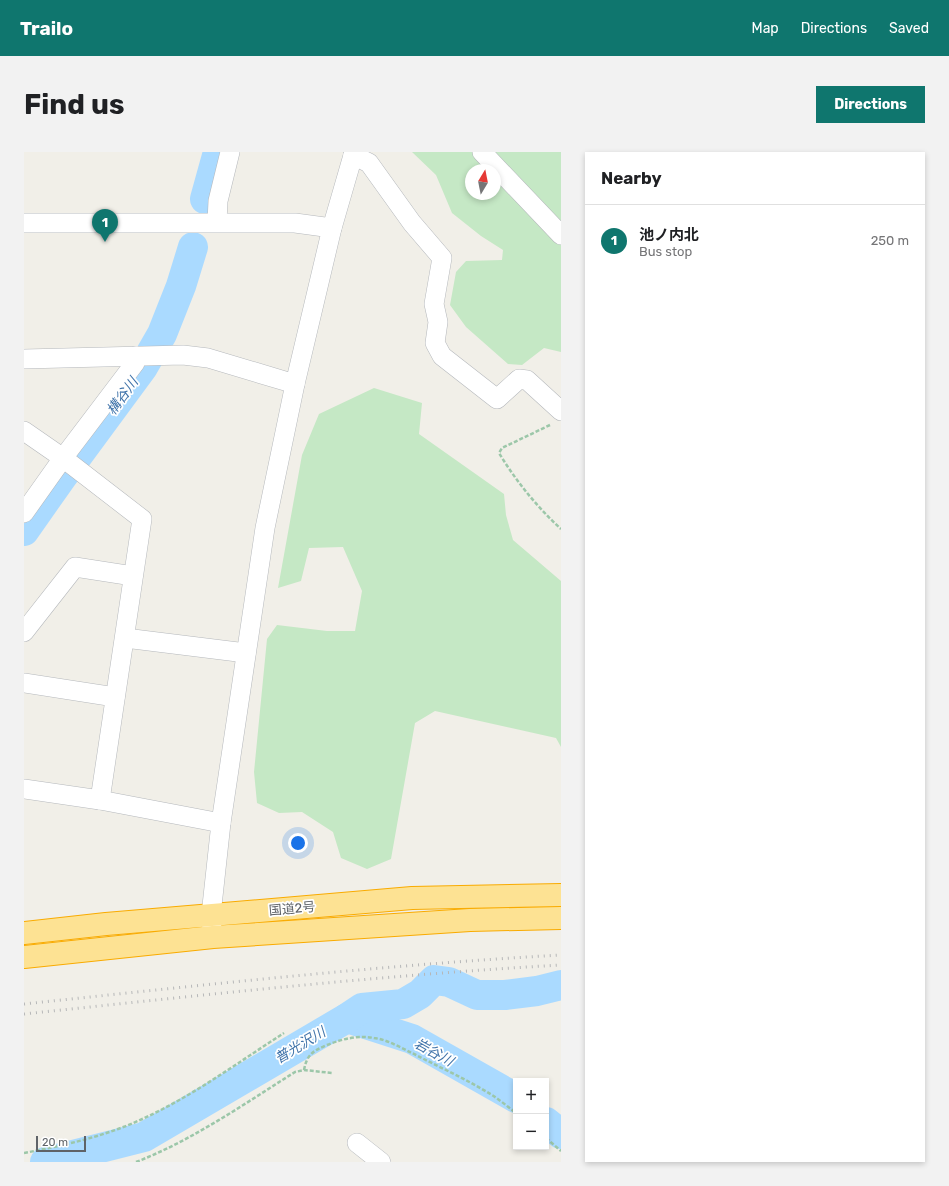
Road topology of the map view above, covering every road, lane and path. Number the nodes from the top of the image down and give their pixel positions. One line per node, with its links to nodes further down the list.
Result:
1 (230, 152): 4 (street)
2 (482, 152): 7 (street)
3 (354, 154): 6 (street); 11 (street)
4 (217, 222): 5 (street); 6 (street)
5 (24, 223)
6 (332, 228): 10 (street)
7 (561, 234)
8 (146, 356): 9 (street); 10 (street); 13 (street)
9 (24, 359)
10 (295, 384): 19 (street)
11 (558, 417): 15 (path)
12 (24, 431): 13 (street)
13 (69, 462): 14 (street); 16 (street)
14 (24, 513)
15 (561, 529)
16 (133, 576): 17 (street); 18 (street)
17 (24, 632)
18 (125, 638): 19 (street); 21 (street)
19 (246, 653): 24 (street)
20 (24, 683): 21 (street)
21 (115, 697): 23 (street)
22 (24, 789): 23 (street)
23 (100, 800): 24 (street)
24 (221, 823): 26 (street)
25 (561, 895): 26 (highway, 国道2号)
26 (211, 915): 28 (highway, 国道2号); 29 (street)
27 (561, 918): 29 (highway, 国道2号)
28 (24, 933)
29 (213, 937): 30 (highway, 国道2号)
30 (24, 957)
31 (284, 1033): 38 (path)
32 (304, 1070): 33 (path); 34 (path); 39 (path)
33 (332, 1073)
34 (513, 1111)
35 (549, 1141): 37 (path)
36 (357, 1143): 40 (street)
37 (561, 1151)
38 (24, 1153)
39 (136, 1162)
40 (381, 1162)

